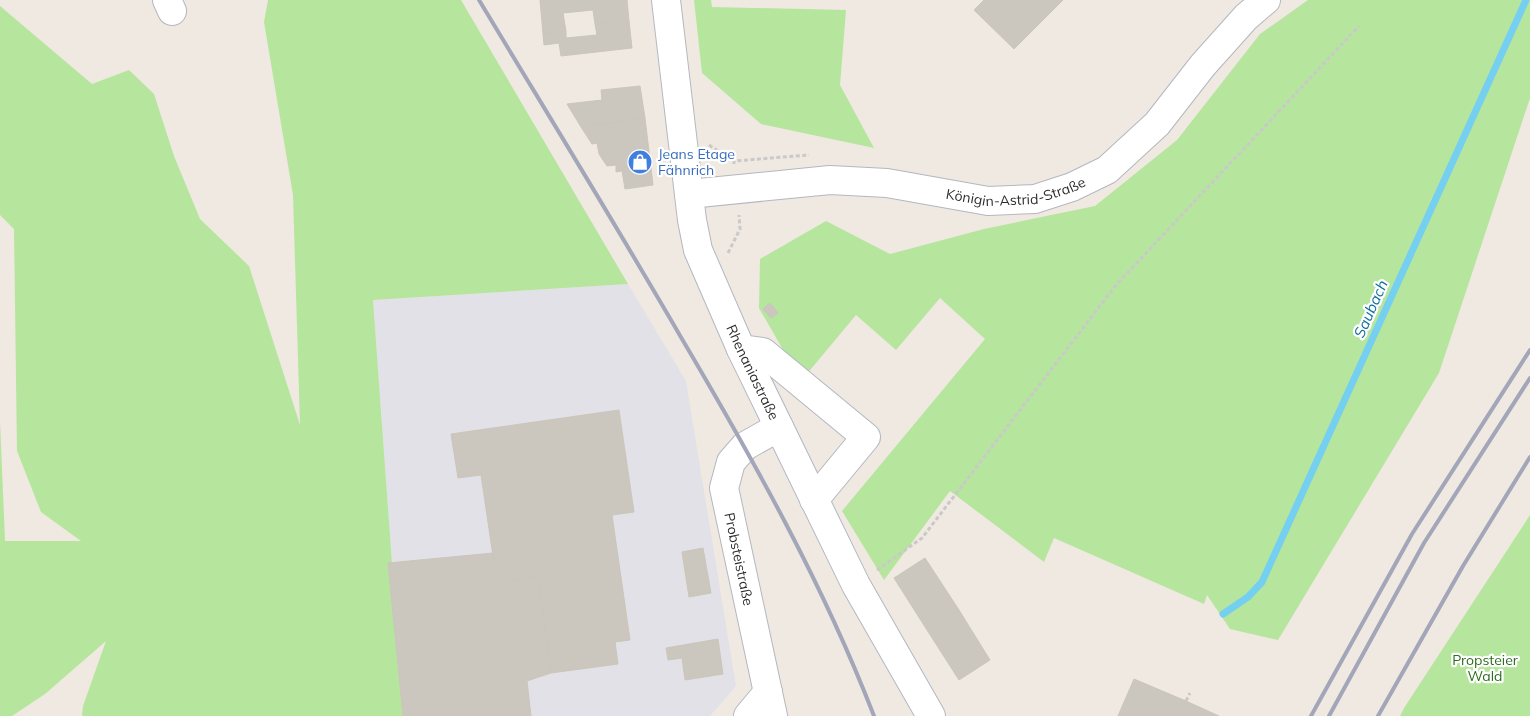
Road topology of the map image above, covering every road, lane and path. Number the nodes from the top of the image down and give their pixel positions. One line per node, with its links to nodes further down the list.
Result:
1 (666, 0): 6 (street, Rhenaniastraße)
2 (1266, 0): 5 (street, Königin-Astrid-Straße)
3 (1359, 26): 11 (path)
4 (810, 155): 5 (path)
5 (738, 191): 6 (street, Königin-Astrid-Straße); 7 (path)
6 (689, 194): 8 (street, Rhenaniastraße)
7 (728, 260)
8 (742, 349): 9 (street, Rhenaniastraße); 10 (street)
9 (779, 427): 10 (street, Rhenaniastraße); 14 (street, Probsteistraße)
10 (814, 500): 11 (street, Rhenaniastraße)
11 (856, 585): 16 (street, Rhenaniastraße)
12 (1190, 693): 13 (path)
13 (1186, 701)
14 (770, 704): 15 (street)
15 (748, 716)
16 (931, 716)

